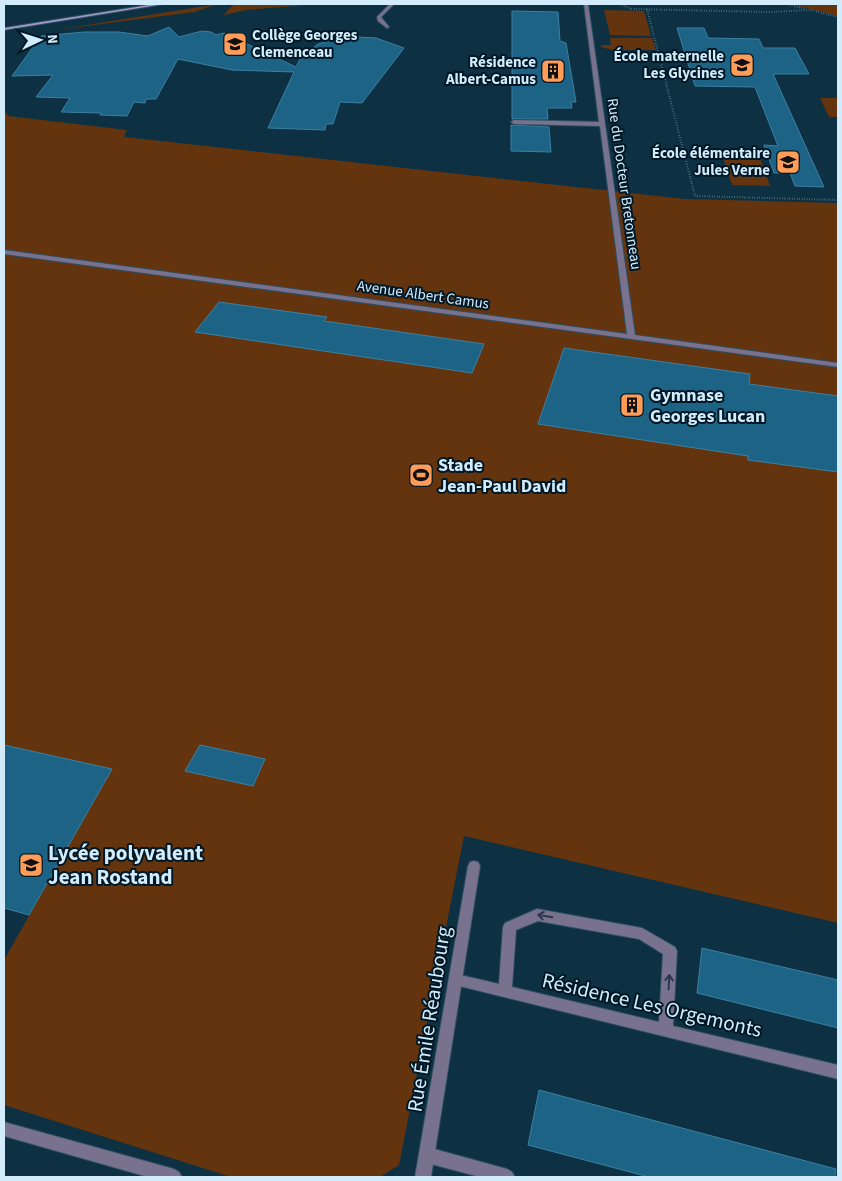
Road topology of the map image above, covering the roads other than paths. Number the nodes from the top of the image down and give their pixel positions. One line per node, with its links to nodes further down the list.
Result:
1 (7, 4): 6 (street)
2 (162, 4): 5 (main road)
3 (392, 4): 7 (street)
4 (586, 4): 10 (street, Rue du Docteur Bretonneau)
5 (140, 5): 8 (main road)
6 (4, 8)
7 (387, 27)
8 (4, 29)
9 (514, 122): 10 (street)
10 (603, 124): 12 (street, Rue du Docteur Bretonneau)
11 (4, 252): 12 (street, Avenue Albert Camus)
12 (631, 337): 13 (street, Avenue Albert Camus)
13 (838, 365)
14 (474, 866): 15 (street, Rue Émile Réaubourg)
15 (456, 980): 16 (street, Résidence Les Orgemonts); 20 (street, Rue Émile Réaubourg)
16 (505, 992): 17 (street, Résidence Les Orgemonts); 17 (street, one-way to 16)
17 (666, 1030): 18 (street, Résidence Les Orgemonts)
18 (838, 1072)
19 (4, 1129): 21 (street)
20 (427, 1154): 22 (street, Rue Émile Réaubourg); 23 (street)
21 (174, 1177)
22 (423, 1177)
23 (506, 1177)

